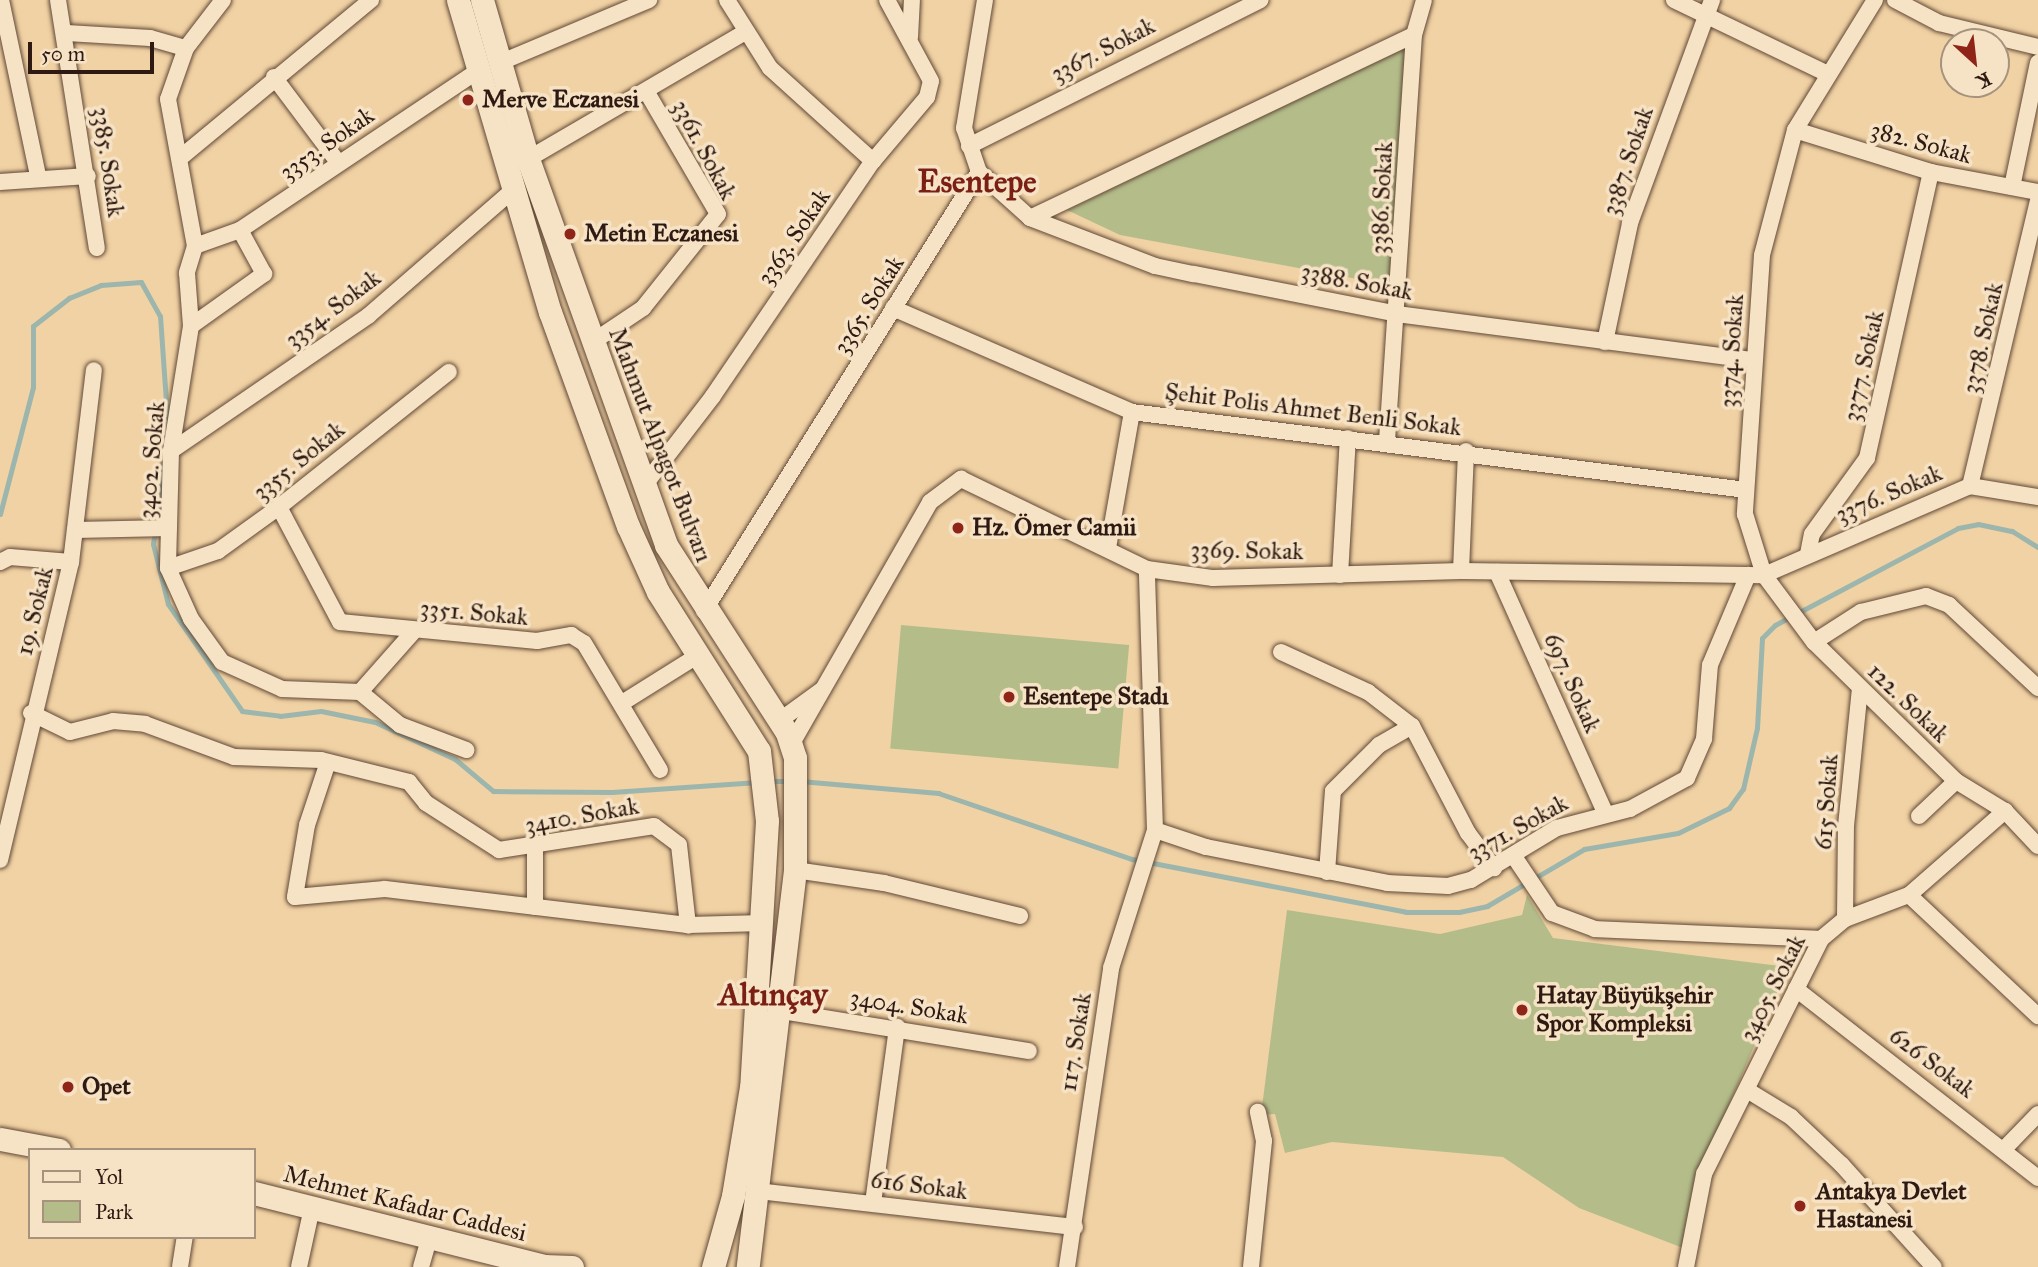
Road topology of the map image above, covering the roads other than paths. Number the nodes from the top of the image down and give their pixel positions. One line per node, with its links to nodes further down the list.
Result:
1 (1, 0): 38 (street)
2 (58, 0): 19 (street, 3385. Sokak)
3 (223, 0): 24 (street, 3402. Sokak)
4 (371, 0): 17 (street)
5 (458, 0): 26 (main road, Mahmut Alpagot Bulvarı)
6 (482, 0): 26 (main road, Mahmut Alpagot Bulvarı)
7 (649, 0): 26 (street, 3353. Sokak)
8 (727, 0): 20 (street)
9 (887, 0): 22 (street)
10 (912, 0): 22 (street, 3363. Sokak)
11 (985, 0): 31 (street)
12 (1260, 0): 31 (street, 3367. Sokak)
13 (1424, 0): 21 (street, 3386. Sokak)
14 (1674, 0): 18 (street)
15 (1875, 0): 27 (street, 3374. Sokak)
16 (1895, 0): 23 (street)
17 (350, 5): 28 (street)
18 (1709, 6): 27 (street); 52 (street, 3387. Sokak)
19 (67, 33): 24 (street); 39 (street, 3385. Sokak)
20 (744, 33): 29 (street, 3361. Sokak); 35 (street)
21 (1414, 35): 45 (street); 50 (street, 3386. Sokak)
22 (910, 37): 35 (street, 3363. Sokak)
23 (2038, 47)
24 (186, 48): 32 (street, 3402. Sokak)
25 (2038, 63): 41 (street)
26 (489, 66): 33 (main road, Mahmut Alpagot Bulvarı); 34 (street, 3353. Sokak); 42 (main road, Mahmut Alpagot Bulvarı)
27 (1826, 73): 30 (street, 3374. Sokak)
28 (274, 77): 32 (street); 34 (street)
29 (648, 94): 33 (street, 3361. Sokak); 53 (street, 3361. Sokak)
30 (1795, 130): 37 (street, 382. Sokak); 54 (street, 3374. Sokak)
31 (969, 146): 36 (street)
32 (180, 158): 47 (street, 3402. Sokak)
33 (527, 159): 53 (main road, Mahmut Alpagot Bulvarı)
34 (338, 161): 46 (street, 3353. Sokak)
35 (873, 161): 63 (street, 3363. Sokak)
36 (979, 172): 45 (street, 3388. Sokak); 49 (street, 3365. Sokak)
37 (1931, 172): 41 (street, 382. Sokak); 70 (street, 3377. Sokak)
38 (38, 176): 39 (street); 40 (street)
39 (88, 176): 48 (street, 3385. Sokak)
40 (0, 182)
41 (2012, 187): 43 (street, 382. Sokak)
42 (512, 191): 60 (street, 3354. Sokak); 83 (main road, Mahmut Alpagot Bulvarı)
43 (2038, 192)
44 (2038, 201): 62 (street, 3378. Sokak)
45 (1030, 218): 50 (street, 3388. Sokak)
46 (240, 230): 47 (street, 3353. Sokak); 51 (street)
47 (195, 246): 51 (street, 3402. Sokak)
48 (97, 248)
49 (893, 308): 57 (street, Şehit Polis Ahmet Benli Sokak); 79 (street, 3365. Sokak)
50 (1397, 314): 52 (street, 3388. Sokak); 59 (street, 3386. Sokak)
51 (191, 326): 60 (street, 3402. Sokak)
52 (1605, 342): 54 (street, 3388. Sokak)
53 (591, 343): 63 (main road, Mahmut Alpagot Bulvarı)
54 (1753, 360): 64 (street, 3374. Sokak)
55 (94, 370): 68 (street, 19. Sokak)
56 (449, 372): 66 (street, 3355. Sokak)
57 (1132, 412): 58 (street, Şehit Polis Ahmet Benli Sokak); 69 (street)
58 (1348, 438): 59 (street, Şehit Polis Ahmet Benli Sokak); 77 (street)
59 (1387, 441): 61 (street, Şehit Polis Ahmet Benli Sokak)
60 (171, 451): 67 (street, 3402. Sokak)
61 (1466, 451): 64 (street, Şehit Polis Ahmet Benli Sokak); 75 (street)
62 (1970, 486): 65 (street, 3376. Sokak); 70 (street, 3376. Sokak)
63 (643, 487): 79 (main road, Mahmut Alpagot Bulvarı)
64 (1746, 490): 78 (street, 3374. Sokak)
65 (2038, 497)
66 (279, 508): 73 (street, 3355. Sokak); 80 (street, 3351. Sokak)
67 (164, 528): 68 (street); 73 (street, 3402. Sokak)
68 (75, 530): 72 (street, 19. Sokak)
69 (1108, 548): 74 (street, 3369. Sokak); 85 (street, 3369. Sokak)
70 (1808, 554): 78 (street, 3376. Sokak)
71 (0, 562): 72 (street)
72 (71, 562): 89 (street, 19. Sokak)
73 (168, 568): 87 (street, 3402. Sokak)
74 (1147, 569): 77 (street, 3369. Sokak); 100 (street, 117. Sokak)
75 (1461, 571): 76 (street, 3369. Sokak); 77 (street, 3369. Sokak)
76 (1497, 572): 78 (street, 3369. Sokak); 98 (street, 697. Sokak)
77 (1340, 575)
78 (1756, 575): 81 (street, 122. Sokak); 98 (street, 3371. Sokak)
79 (704, 611): 90 (main road, Mahmut Alpagot Bulvarı)
80 (414, 631): 87 (street); 88 (street, 3351. Sokak)
81 (1814, 642): 84 (street); 86 (street, 122. Sokak)
82 (1281, 652): 91 (street)
83 (697, 656): 88 (street); 112 (main road, Mahmut Alpagot Bulvarı)
84 (2038, 688)
85 (823, 689): 90 (street, 3369. Sokak); 93 (street, 3369. Sokak)
86 (1860, 690): 96 (street, 122. Sokak); 111 (street, 615 Sokak)
87 (360, 692): 92 (street)
88 (622, 703): 95 (street, 3351. Sokak)
89 (31, 713): 94 (street, 3410. Sokak); 104 (street, 19. Sokak)
90 (779, 721): 93 (main road, Mahmut Alpagot Bulvarı)
91 (1412, 726): 105 (street); 107 (street)
92 (466, 750)
93 (793, 751): 106 (main road, Mahmut Alpagot Bulvarı)
94 (328, 762): 102 (street, 3410. Sokak); 109 (street)
95 (660, 770)
96 (1956, 780): 97 (street, 122. Sokak); 99 (street)
97 (2005, 811): 101 (street, 122. Sokak); 108 (street, 3405. Sokak)
98 (1605, 812): 103 (street, 3371. Sokak)
99 (1919, 816)
100 (1155, 830): 107 (street, 3371. Sokak); 131 (street, 117. Sokak)
101 (2038, 846)
102 (535, 849): 109 (street); 113 (street, 3410. Sokak)
103 (1513, 855): 105 (street, 3371. Sokak); 114 (street)
104 (0, 860)
105 (1494, 868): 107 (street, 3371. Sokak)
106 (795, 870): 110 (street); 116 (main road, Mahmut Alpagot Bulvarı)
107 (1327, 872)
108 (1909, 895): 111 (street, 3405. Sokak); 117 (street)
109 (535, 906): 113 (street)
110 (1020, 916)
111 (1845, 919): 114 (street, 3405. Sokak)
112 (764, 923): 113 (street); 139 (main road, Mahmut Alpagot Bulvarı)
113 (688, 925)
114 (1821, 939): 115 (street, 3405. Sokak)
115 (1796, 989): 120 (street, 3405. Sokak); 124 (street, 626 Sokak)
116 (781, 1011): 118 (street, 3404. Sokak); 127 (main road, Mahmut Alpagot Bulvarı)
117 (2038, 1016)
118 (897, 1027): 119 (street, 3404. Sokak); 129 (street)
119 (1029, 1051)
120 (1747, 1090): 143 (street, 3405. Sokak); 144 (street)
121 (1258, 1112): 142 (street)
122 (2038, 1114): 124 (street)
123 (0, 1139): 125 (main road)
124 (2006, 1147): 126 (street, 626 Sokak)
125 (48, 1148)
126 (2038, 1178)
127 (758, 1191): 129 (street, 616 Sokak); 140 (main road, Mahmut Alpagot Bulvarı)
128 (256, 1194): 130 (main road, Mehmet Kafadar Caddesi)
129 (873, 1203): 131 (street, 616 Sokak)
130 (312, 1208): 133 (main road, Mehmet Kafadar Caddesi); 135 (street)
131 (1075, 1227): 141 (street, 117. Sokak)
132 (185, 1239): 134 (street)
133 (429, 1239): 136 (street); 137 (main road, Mehmet Kafadar Caddesi)
134 (180, 1267)
135 (299, 1267)
136 (421, 1267)
137 (544, 1267): 138 (main road, Mehmet Kafadar Caddesi)
138 (572, 1267)
139 (713, 1267)
140 (748, 1267)
141 (1067, 1267)
142 (1251, 1267)
143 (1686, 1267)
144 (1934, 1267)

